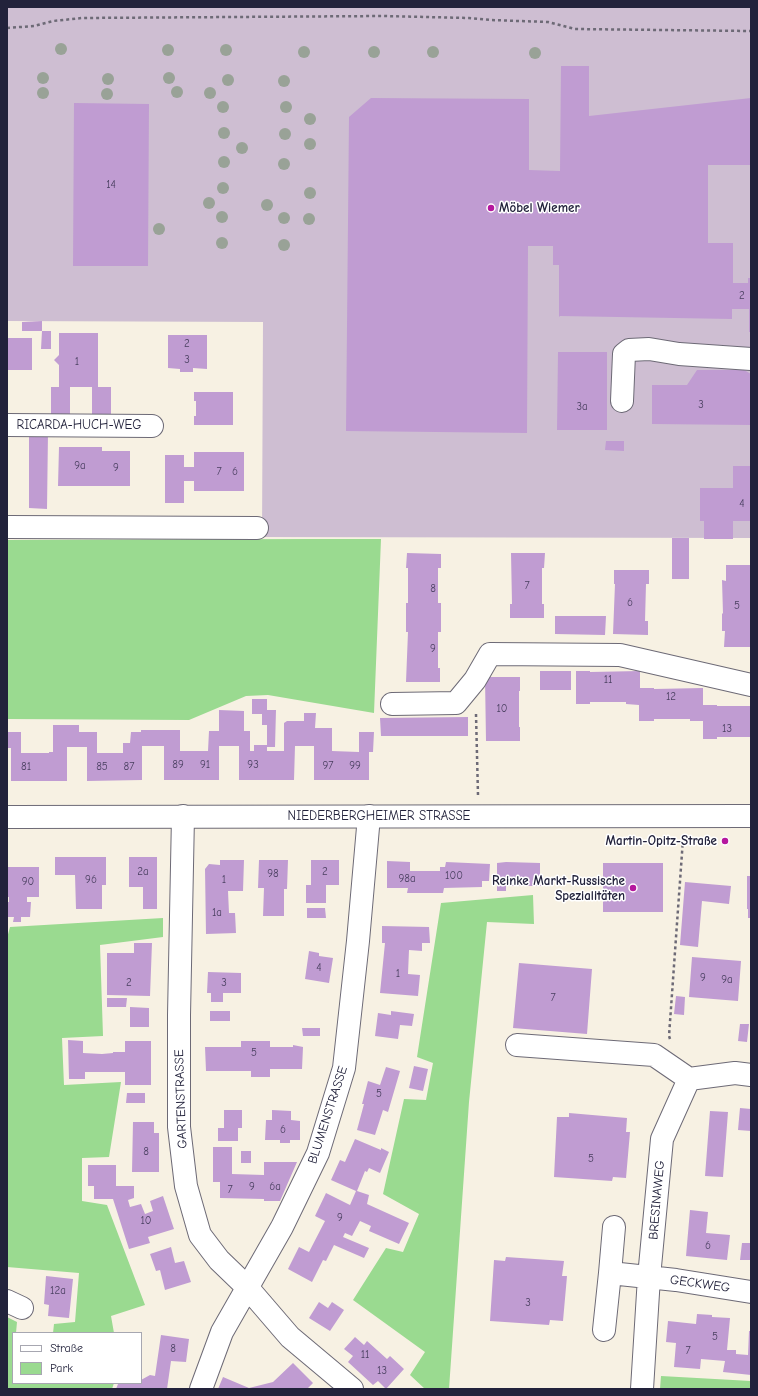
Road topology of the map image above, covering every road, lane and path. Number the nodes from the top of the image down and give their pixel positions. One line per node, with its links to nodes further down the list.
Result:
1 (7, 28): 2 (path)
2 (751, 31)
3 (751, 359): 4 (street)
4 (622, 401)
5 (7, 425): 6 (street, RICARDA-HUCH-WEG)
6 (152, 426)
7 (7, 527): 8 (street)
8 (257, 528)
9 (475, 680): 10 (street); 11 (street); 12 (path)
10 (751, 685)
11 (392, 704)
12 (478, 815): 14 (street, NIEDERBERGHEIMER STRASSE); 15 (street, NIEDERBERGHEIMER STRASSE)
13 (183, 816): 14 (street, NIEDERBERGHEIMER STRASSE); 17 (street, NIEDERBERGHEIMER STRASSE); 25 (street, GARTENSTRASSE)
14 (369, 816): 25 (street, BLUMENSTRASSE)
15 (684, 816): 16 (street, NIEDERBERGHEIMER STRASSE); 18 (path)
16 (751, 816)
17 (7, 817)
18 (672, 1043)
19 (517, 1045): 21 (street)
20 (751, 1075): 21 (street)
21 (689, 1079): 24 (street, BRESINAWEG)
22 (614, 1227): 23 (street)
23 (610, 1273): 24 (street, GECKWEG); 27 (street)
24 (649, 1277): 26 (street, GECKWEG); 30 (street, BRESINAWEG)
25 (247, 1287): 28 (street, BLUMENSTRASSE); 29 (street, GARTENSTRASSE)
26 (751, 1292)
27 (604, 1330)
28 (201, 1389)
29 (352, 1389)
30 (642, 1389)

